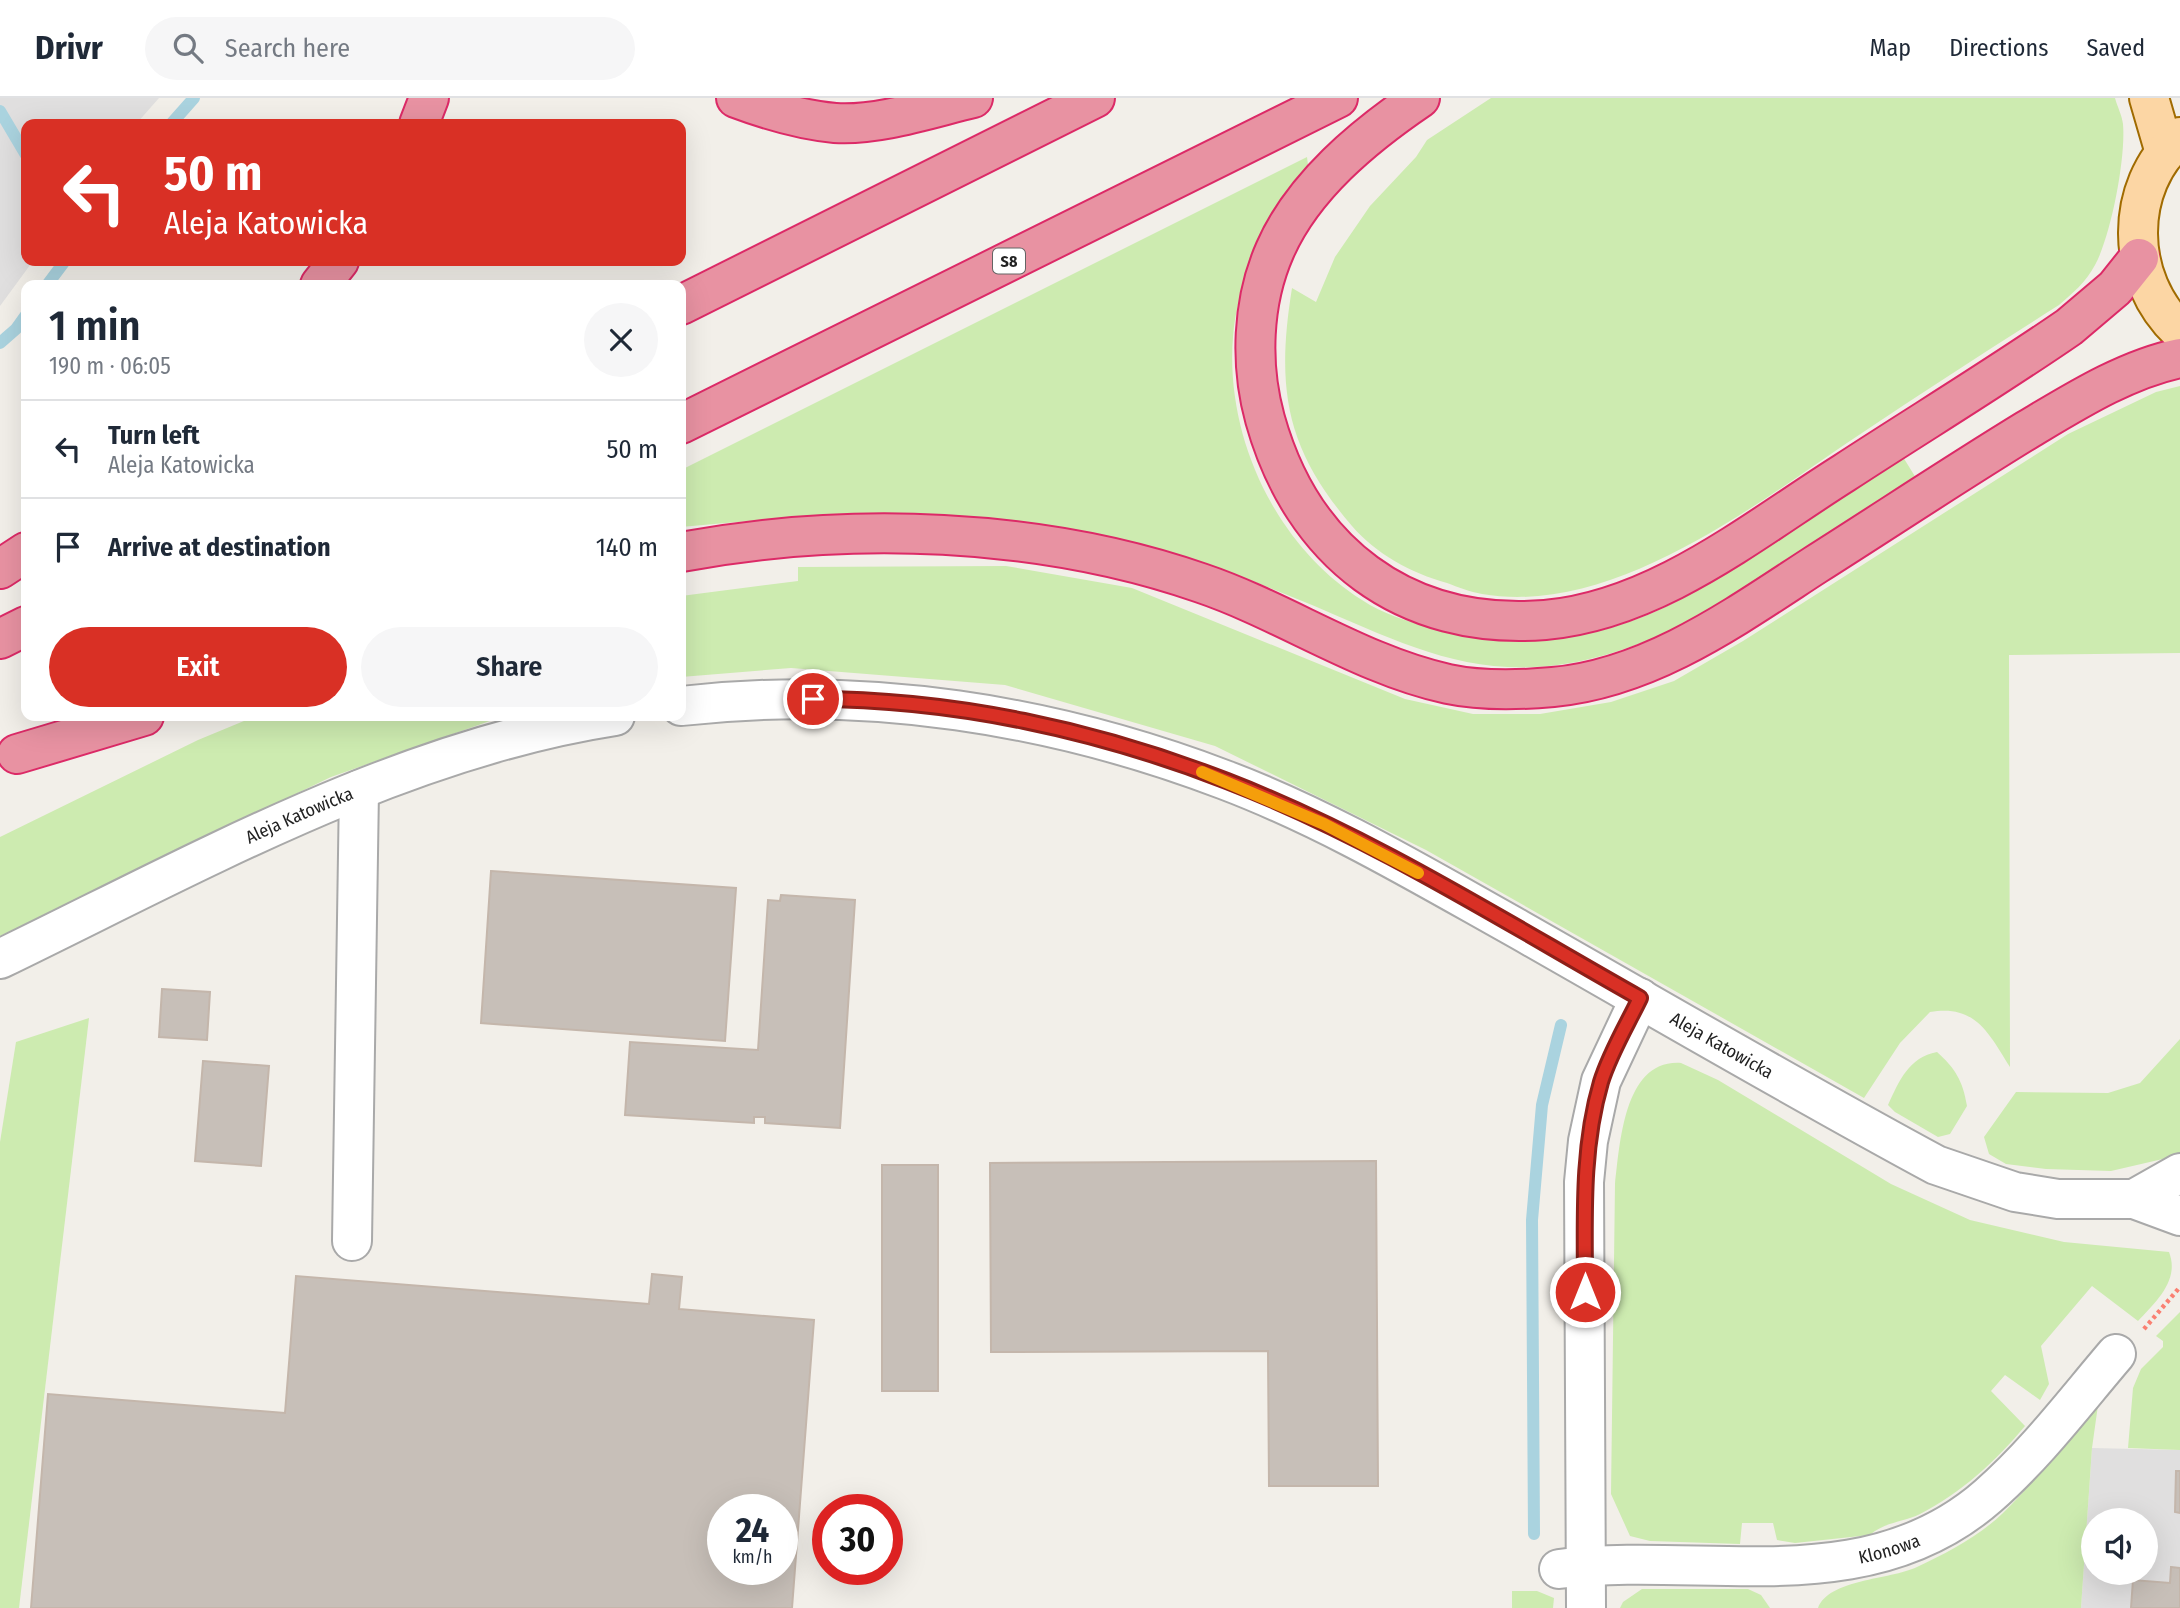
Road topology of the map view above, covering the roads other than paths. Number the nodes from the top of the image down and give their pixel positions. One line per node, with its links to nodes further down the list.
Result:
1 (429, 98): 8 (highway)
2 (736, 98): 3 (highway)
3 (973, 98)
4 (1095, 98): 13 (highway)
5 (1338, 98): 16 (highway, S8)
6 (1420, 98): 10 (highway)
7 (2149, 98): 9 (main road)
8 (421, 119)
9 (2172, 145): 10 (main road)
10 (2139, 258): 14 (main road)
11 (335, 266): 12 (highway)
12 (324, 280)
13 (686, 302)
14 (2180, 331)
15 (2180, 358): 17 (highway)
16 (686, 422)
17 (686, 551)
18 (21, 555): 19 (highway)
19 (0, 569)
20 (21, 628): 21 (highway)
21 (0, 639)
22 (686, 706): 29 (street, Aleja Katowicka)
23 (85, 721): 26 (highway)
24 (128, 721): 26 (highway)
25 (593, 721): 27 (street, Aleja Katowicka)
26 (8, 759)
27 (359, 790): 28 (street, Aleja Katowicka); 33 (street)
28 (0, 959)
29 (1640, 998): 31 (street, Aleja Katowicka); 35 (street)
30 (2180, 1173): 31 (street, Aleja Katowicka)
31 (2134, 1199): 32 (street, Aleja Katowicka)
32 (2180, 1216)
33 (352, 1241)
34 (2116, 1354): 35 (street, Klonowa)
35 (1572, 1567): 36 (street)
36 (1586, 1608)

